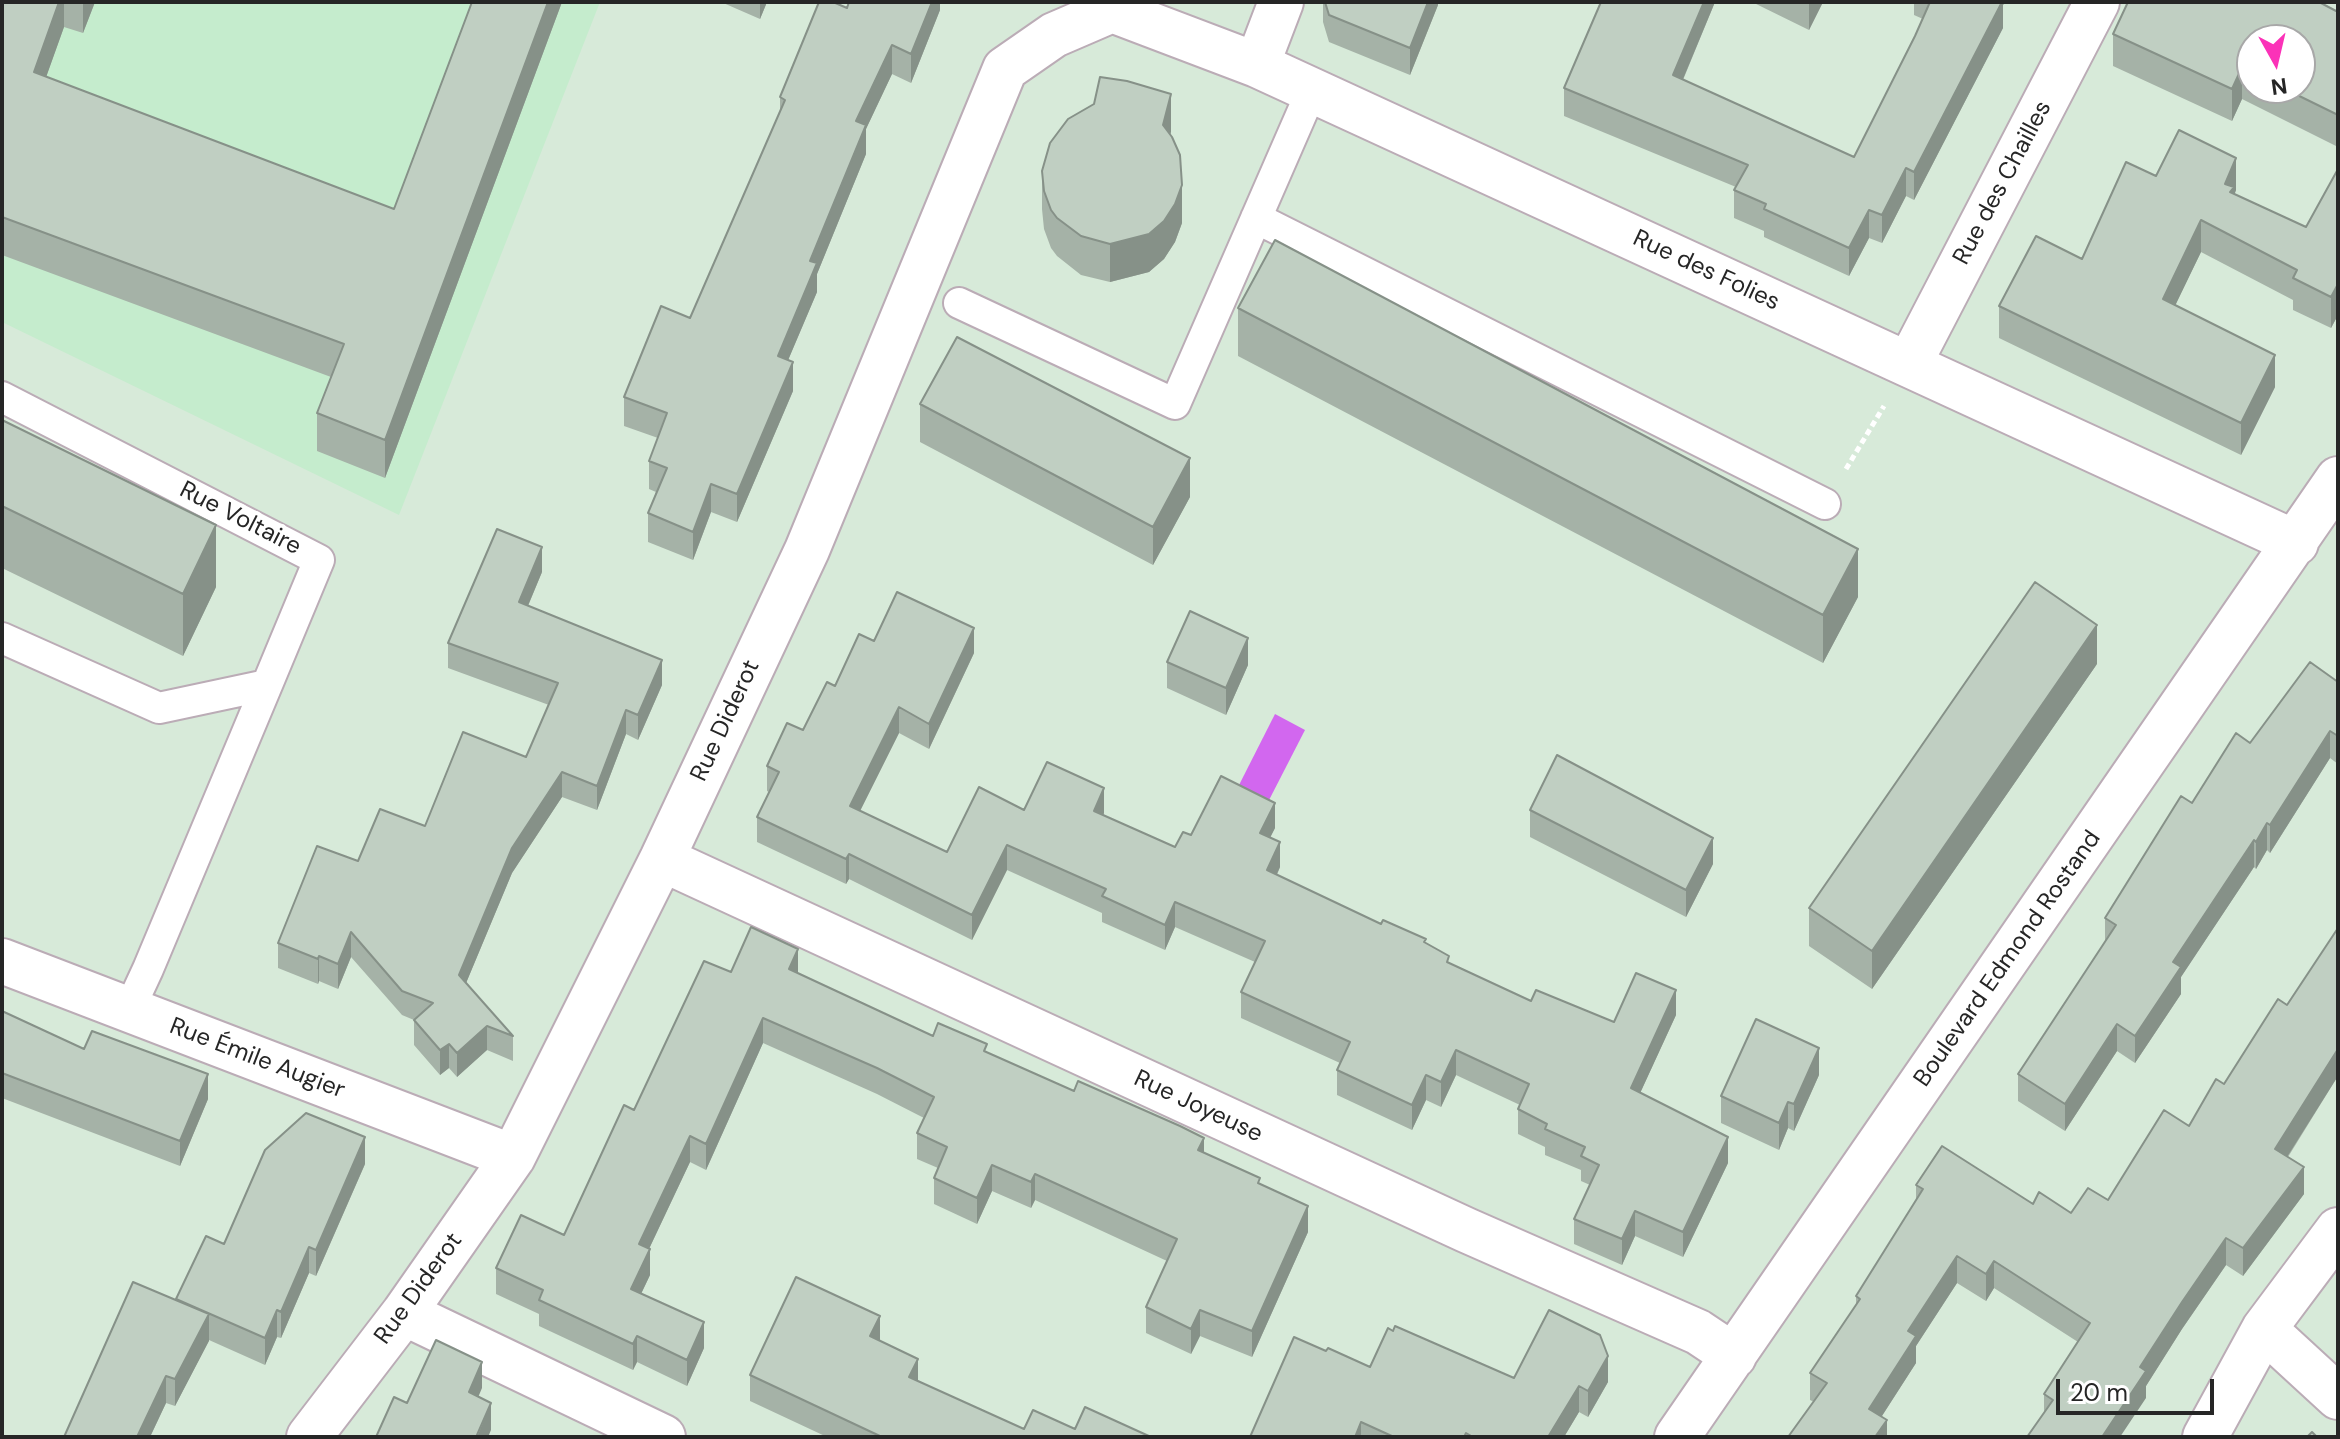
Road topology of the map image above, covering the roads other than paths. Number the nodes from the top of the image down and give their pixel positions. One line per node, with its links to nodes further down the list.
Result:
1 (1281, 2): 5 (street)
2 (2097, 2): 9 (street, Rue des Chailles)
3 (1112, 10): 4 (street, Rue Diderot); 5 (street, Rue des Folies)
4 (1049, 18): 16 (street, Rue Diderot)
5 (1257, 65): 6 (street, Rue des Folies)
6 (1312, 90): 7 (lane); 9 (street, Rue des Folies)
7 (1256, 218): 8 (lane); 12 (lane)
8 (959, 303)
9 (1909, 364): 13 (street, Rue des Folies)
10 (2, 397): 15 (lane, Rue Voltaire)
11 (2338, 479): 13 (street, Boulevard Edmond Rostand)
12 (1825, 504)
13 (2296, 543): 23 (street, Boulevard Edmond Rostand)
14 (2, 638): 15 (lane)
15 (267, 685): 18 (lane)
16 (662, 859): 19 (street, Rue Diderot); 23 (street, Rue Joyeuse)
17 (2, 961): 18 (street, Rue Émile Augier)
18 (129, 1010): 19 (street, Rue Émile Augier)
19 (513, 1157): 21 (street, Rue Diderot)
20 (2338, 1230): 22 (street)
21 (404, 1313): 25 (street, Rue Diderot); 26 (street)
22 (2264, 1329): 24 (street); 28 (street)
23 (1734, 1356): 27 (street, Boulevard Edmond Rostand)
24 (2338, 1397)
25 (309, 1437)
26 (663, 1437)
27 (1677, 1437)
28 (2205, 1437)

